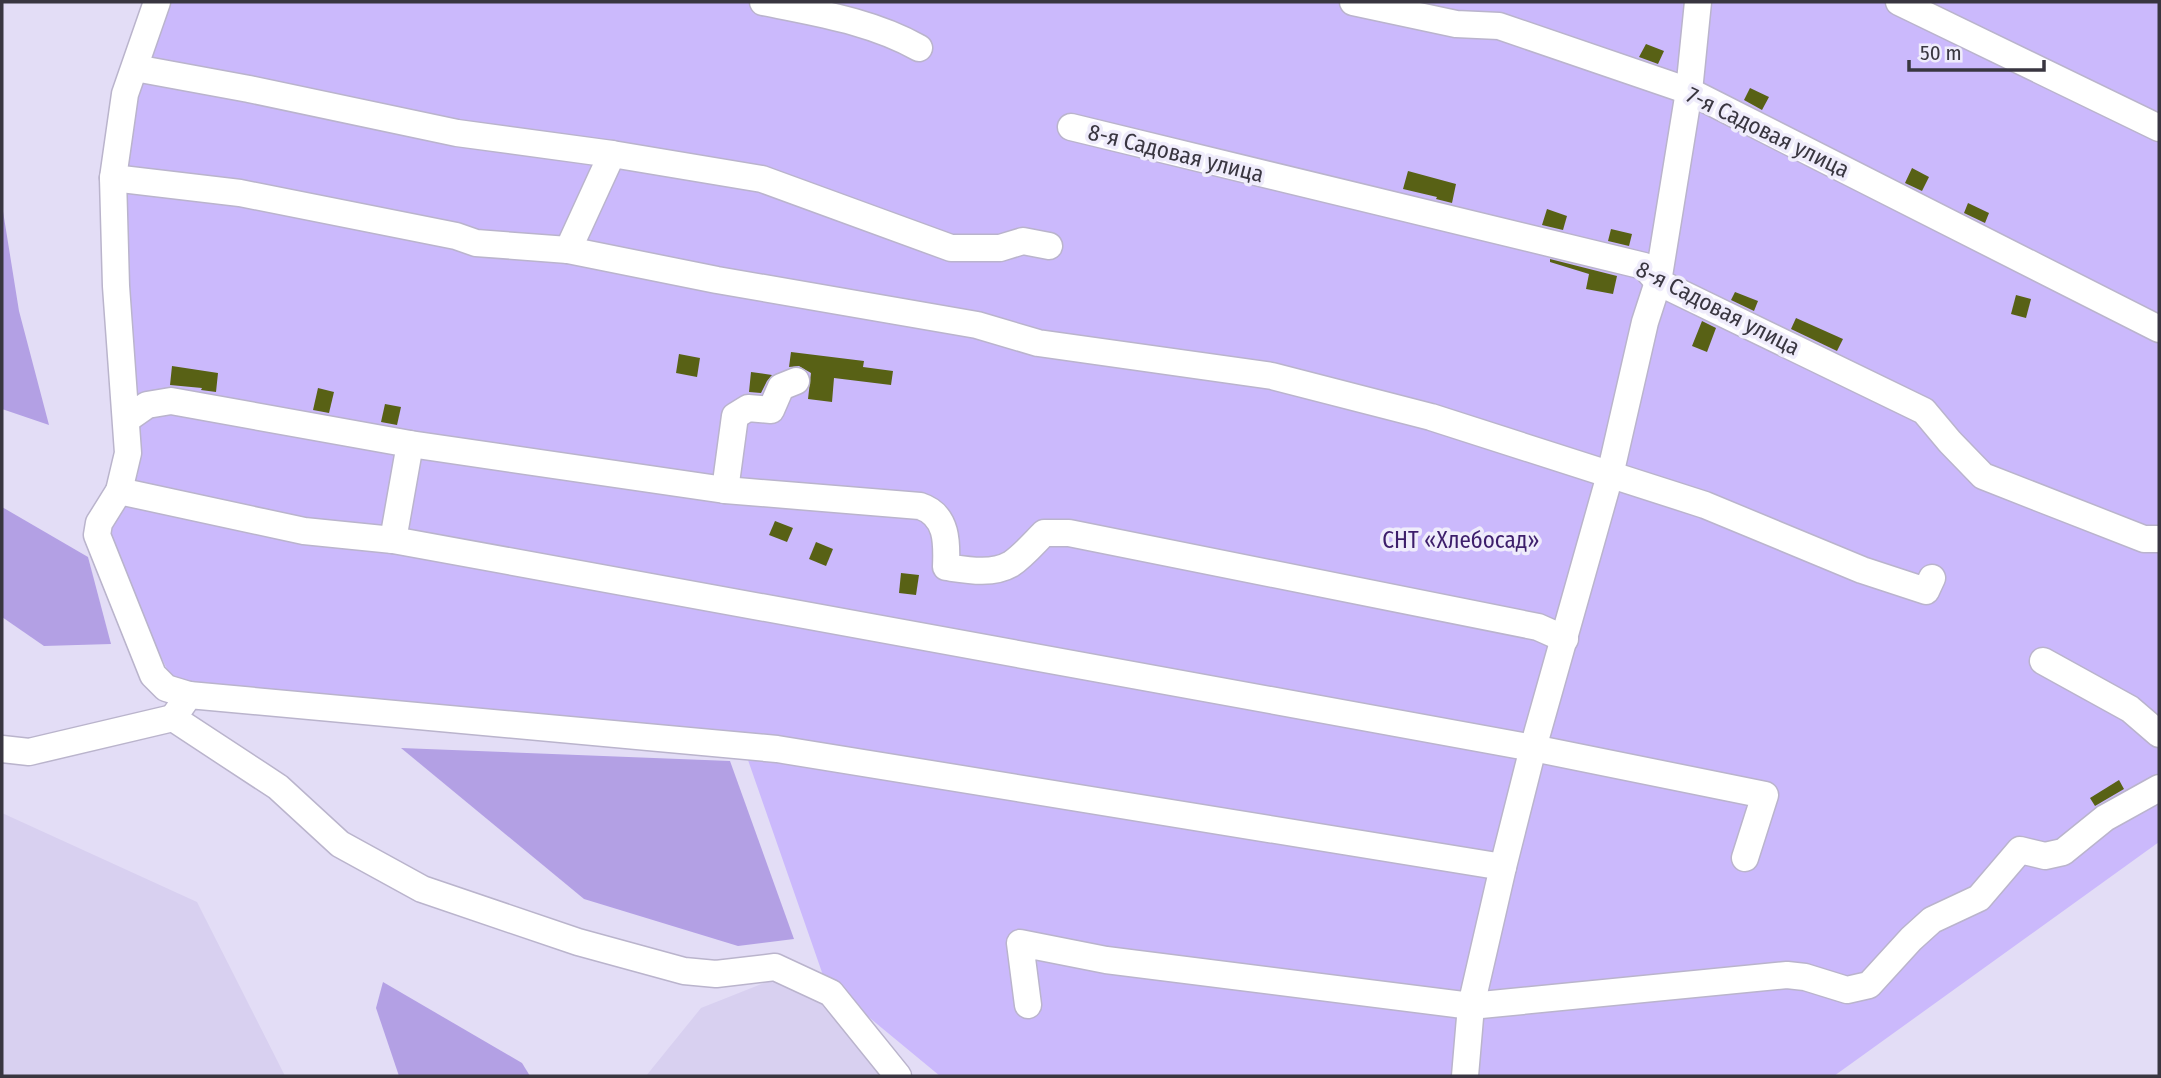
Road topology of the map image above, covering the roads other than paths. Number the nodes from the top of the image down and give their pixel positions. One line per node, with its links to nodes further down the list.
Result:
1 (157, 2): 7 (lane)
2 (763, 2): 6 (lane)
3 (1353, 2): 8 (lane, 7-я Садовая улица)
4 (1698, 2): 8 (lane)
5 (1899, 2): 10 (lane)
6 (919, 48)
7 (135, 68): 11 (lane); 12 (lane)
8 (1689, 91): 15 (lane); 16 (lane, 7-я Садовая улица)
9 (1071, 127): 15 (lane, 8-я Садовая улица)
10 (2159, 128)
11 (612, 154): 13 (lane); 14 (lane)
12 (113, 178): 14 (lane); 18 (lane)
13 (1049, 246)
14 (568, 250): 20 (lane)
15 (1658, 282): 20 (lane); 23 (lane, 8-я Садовая улица)
16 (2159, 329)
17 (796, 381): 21 (lane)
18 (127, 419): 19 (lane); 22 (lane)
19 (410, 444): 21 (lane); 24 (lane)
20 (1610, 475): 25 (lane); 26 (lane)
21 (725, 490): 26 (lane)
22 (119, 491): 24 (lane); 28 (lane)
23 (2159, 539)
24 (393, 540): 31 (lane)
25 (1932, 578)
26 (1565, 639): 31 (lane)
27 (2043, 661): 30 (lane)
28 (190, 695): 29 (lane); 35 (lane)
29 (173, 718): 32 (lane); 38 (lane)
30 (2159, 734)
31 (1533, 748): 34 (lane); 35 (lane)
32 (2, 749)
33 (2159, 788): 37 (lane)
34 (1745, 858)
35 (1503, 867): 37 (lane)
36 (1028, 1005): 37 (lane)
37 (1471, 1006): 39 (lane)
38 (898, 1076)
39 (1465, 1076)

